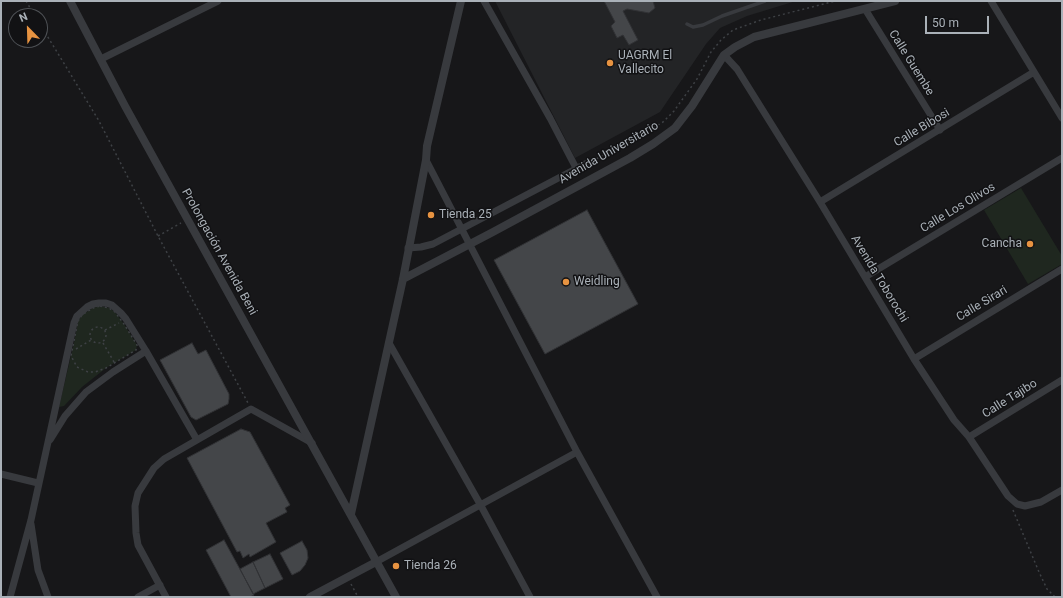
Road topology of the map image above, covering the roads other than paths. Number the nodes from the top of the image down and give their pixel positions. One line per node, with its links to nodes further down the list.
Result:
1 (70, 1): 11 (street, Prolongación Avenida Beni)
2 (218, 1): 11 (street)
3 (461, 1): 16 (street)
4 (484, 1): 18 (street)
5 (765, 1): 9 (lane)
6 (895, 1): 8 (street, Avenida Universitario)
7 (991, 1): 12 (street)
8 (864, 9): 10 (street, Avenida Universitario); 14 (street, Calle Guembe)
9 (688, 24)
10 (724, 55): 19 (street, Avenida Toborochi); 21 (street, Avenida Universitario)
11 (101, 59): 32 (street, Prolongación Avenida Beni)
12 (1034, 72): 13 (street); 14 (street, Calle Bibosi)
13 (1062, 118)
14 (940, 130): 19 (street, Calle Bibosi)
15 (1062, 158): 24 (street, Calle Los Olivos)
16 (426, 160): 20 (street); 22 (street)
17 (585, 164): 18 (street)
18 (576, 168): 20 (street)
19 (820, 202): 24 (street, Avenida Toborochi)
20 (462, 230): 21 (street); 22 (street)
21 (470, 244): 25 (street, Avenida Universitario); 34 (street)
22 (408, 248): 25 (street)
23 (1062, 269): 28 (street, Calle Sirari)
24 (864, 277): 28 (street, Avenida Toborochi)
25 (403, 279): 26 (street)
26 (389, 343): 38 (street); 39 (street)
27 (146, 352): 31 (street); 33 (street); 33 (street)
28 (914, 359): 30 (street, Avenida Toborochi)
29 (1062, 380): 30 (street, Calle Tajibo)
30 (969, 437): 37 (street, Avenida Toborochi)
31 (197, 440): 32 (street); 42 (street)
32 (312, 443): 39 (street, Prolongación Avenida Beni)
33 (46, 447): 36 (street)
34 (577, 452): 38 (street); 50 (street)
35 (1, 474): 36 (street)
36 (38, 483): 40 (street)
37 (1062, 490)
38 (480, 504): 41 (street); 49 (street)
39 (351, 514): 41 (street, Prolongación Avenida Beni)
40 (30, 520): 43 (street); 44 (street)
41 (376, 562): 47 (street); 48 (street)
42 (160, 585): 45 (street); 46 (street)
43 (10, 597)
44 (48, 597)
45 (138, 597)
46 (166, 597)
47 (310, 597)
48 (396, 597)
49 (530, 597)
50 (657, 597)

